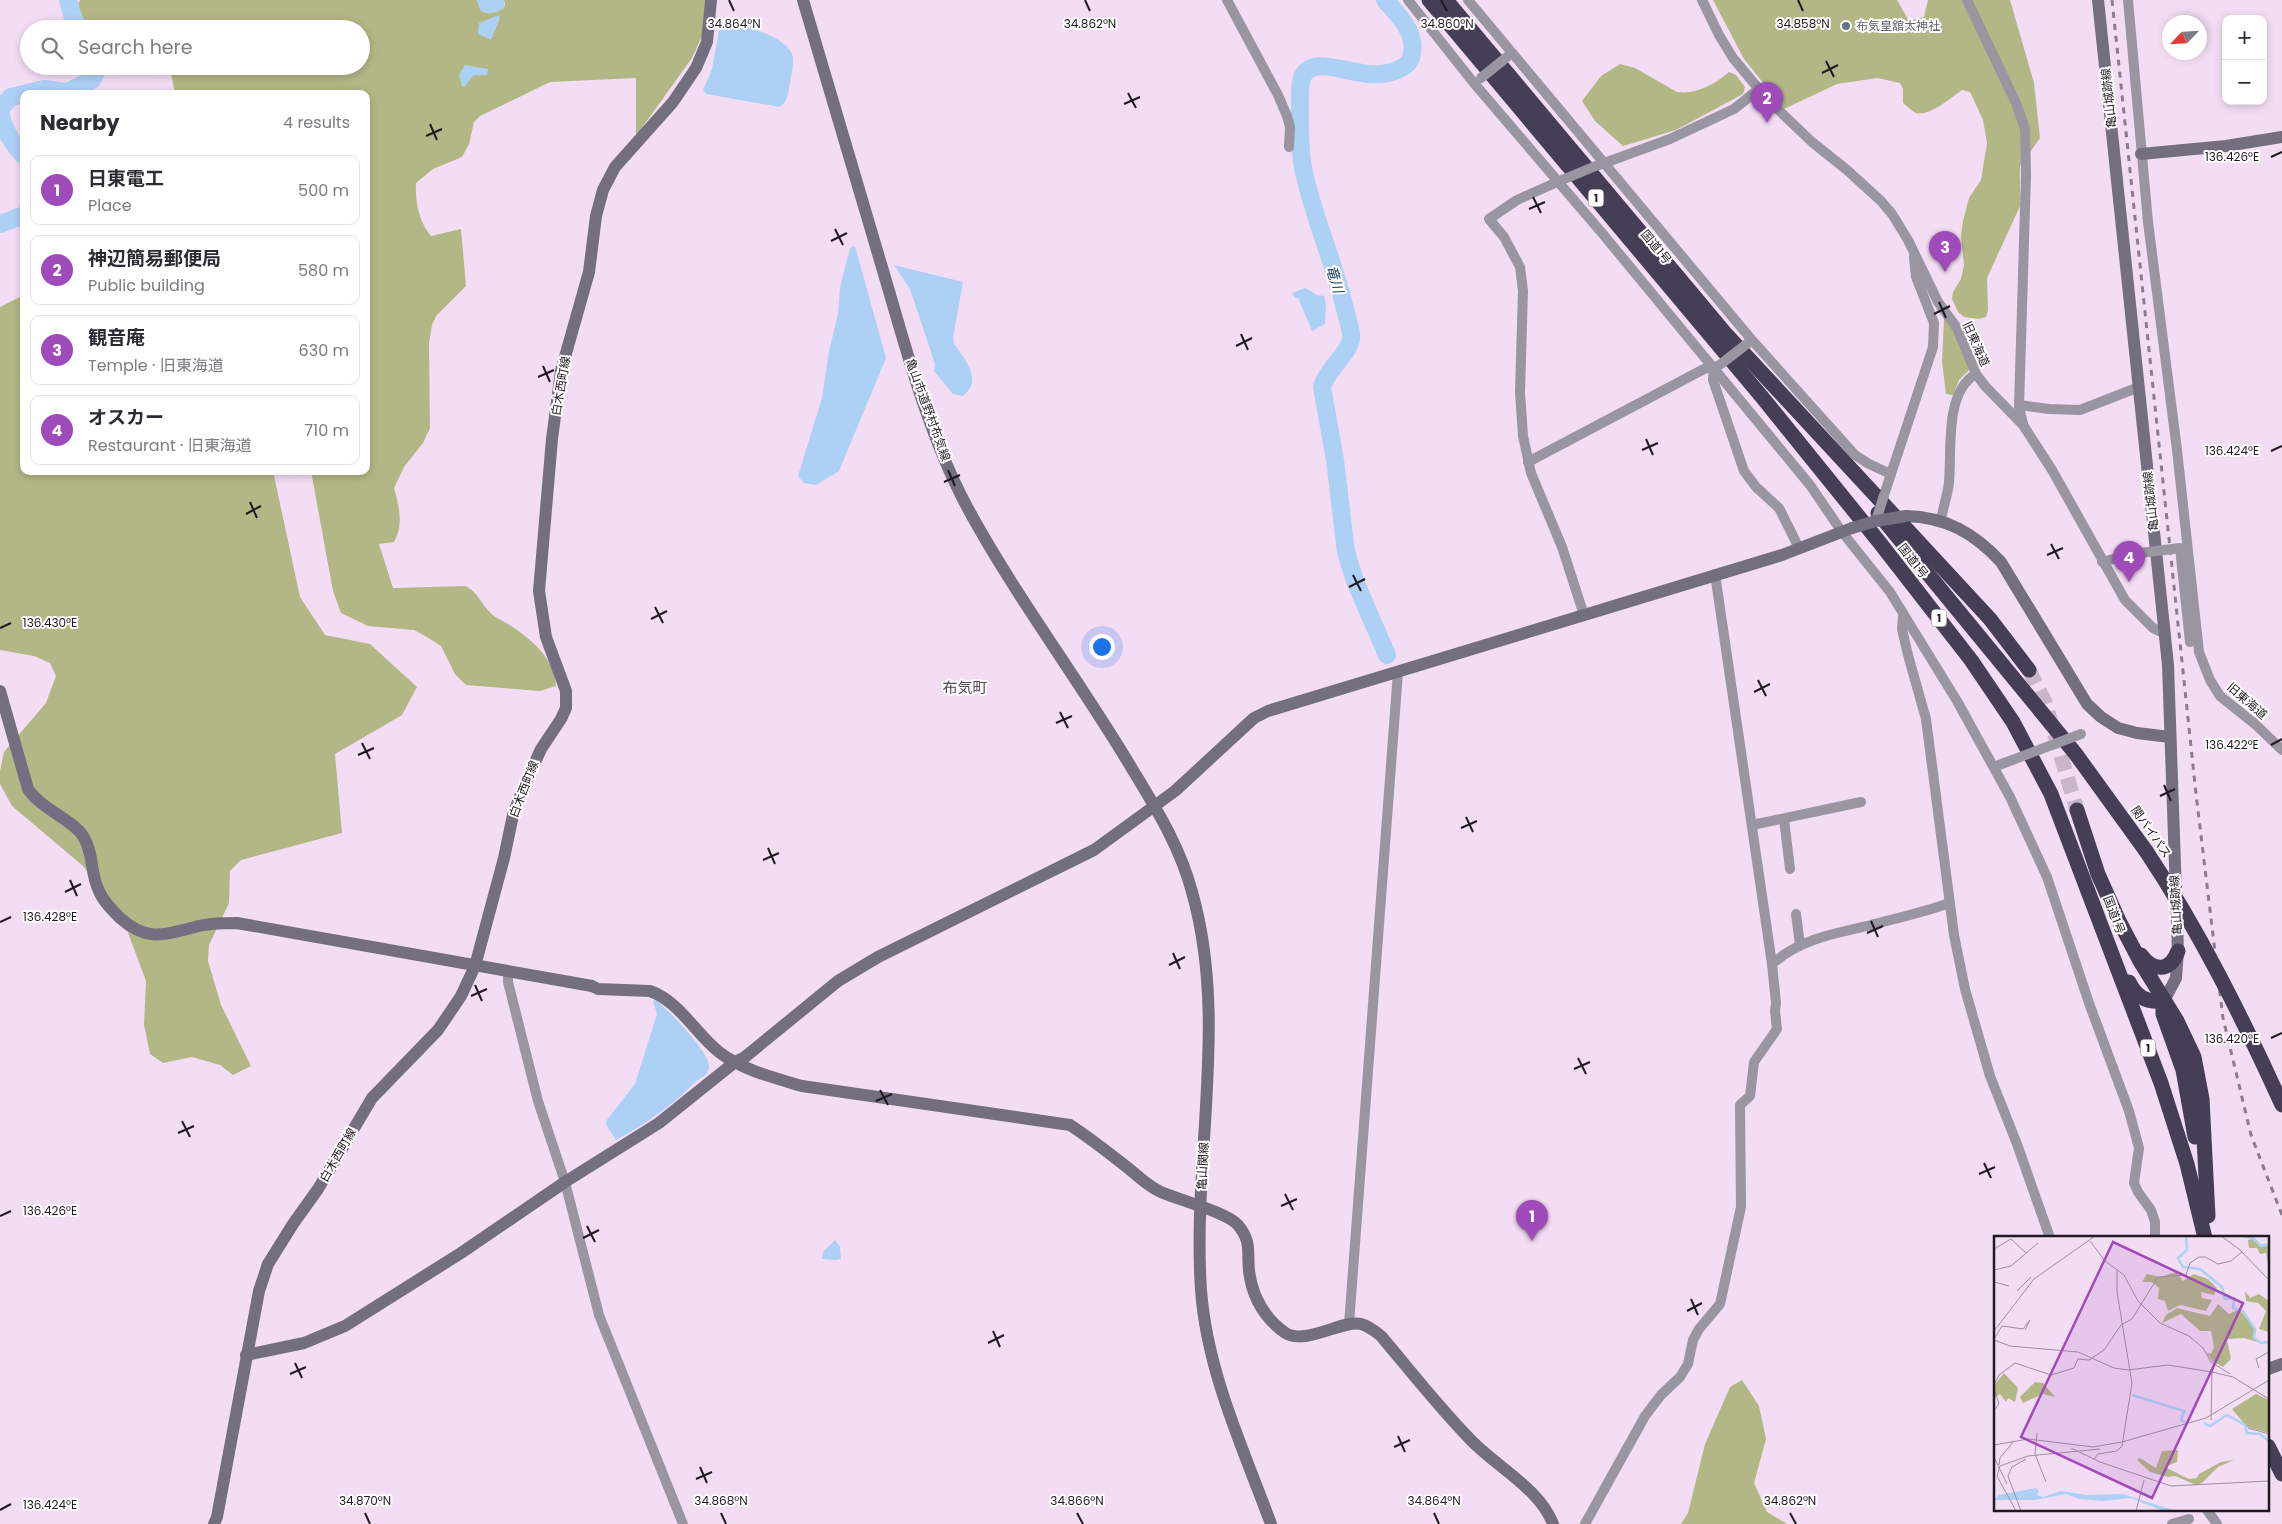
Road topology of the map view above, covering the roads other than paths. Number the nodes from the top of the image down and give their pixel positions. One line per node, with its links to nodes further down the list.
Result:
1 (712, 0): 62 (street, 白木西町線)
2 (803, 0): 50 (street, 亀山市道野村布気線)
3 (1228, 0): 16 (street)
4 (1408, 0): 13 (street)
5 (1429, 0): 26 (highway, 国道1号 / 1)
6 (1446, 0): 21 (highway, 国道1号 / 1)
7 (1468, 0): 12 (street)
8 (1702, 0): 14 (street, 旧東海道)
9 (1967, 0): 27 (street)
10 (2098, 0): 25 (street, 亀山城跡線)
11 (2128, 0): 17 (street)
12 (1510, 54): 13 (street, bridge); 18 (street)
13 (1477, 80): 19 (street)
14 (1759, 89): 18 (street); 20 (street, 旧東海道)
15 (2282, 136): 17 (street)
16 (1288, 147)
17 (2141, 154): 41 (street)
18 (1601, 164): 19 (street, bridge); 22 (street)
19 (1562, 180): 23 (street); 29 (street)
20 (1913, 254): 24 (street, 旧東海道); 30 (street)
21 (1725, 333): 37 (highway, 1); 42 (highway, 国道1号 / 1)
22 (1750, 341): 23 (street, bridge); 30 (street)
23 (1717, 366): 29 (street); 33 (street); 34 (street)
24 (1976, 374): 28 (street, 旧東海道); 31 (street)
25 (2140, 387): 27 (street); 40 (street, 亀山城跡線)
26 (1762, 397): 37 (highway, 1); 54 (highway, 国道1号 / 1)
27 (2019, 405): 28 (street)
28 (2023, 425): 35 (street, 旧東海道)
29 (1528, 462): 38 (street)
30 (1891, 474): 32 (street, bridge)
31 (1941, 520): 32 (street, bridge); 46 (street)
32 (1876, 521): 33 (street, bridge)
33 (1847, 530): 34 (street); 39 (street)
34 (1799, 548): 36 (street)
35 (2102, 562): 40 (street, 旧東海道); 41 (street, 旧東海道, bridge)
36 (1715, 574): 38 (street); 53 (street)
37 (1952, 604): 66 (highway, 関バイパス / 1, bridge)
38 (1584, 615): 43 (street)
39 (1903, 616): 48 (street); 57 (street)
40 (2165, 634): 46 (street, 亀山城跡線)
41 (2203, 666): 47 (street, 旧東海道)
42 (2029, 670)
43 (1398, 672): 50 (street); 74 (street)
44 (0, 691): 62 (street)
45 (2081, 734): 48 (street, bridge)
46 (2170, 737): 60 (street, 亀山城跡線)
47 (2282, 750)
48 (1996, 765): 71 (street)
49 (1861, 802): 52 (street)
50 (1154, 806): 65 (street); 68 (street, 亀山関線)
51 (2077, 810): 56 (highway, 国道1号 / 1)
52 (1784, 819): 53 (street); 55 (street)
53 (1752, 825): 61 (street)
54 (2078, 863): 64 (highway); 69 (highway, 国道1号 / 1)
55 (1790, 869)
56 (2107, 895): 60 (highway); 64 (highway, 国道1号 / 1)
57 (1950, 903): 59 (street); 70 (street)
58 (1796, 914): 59 (street)
59 (1800, 945): 61 (street)
60 (2178, 951): 64 (street, 亀山城跡線)
61 (1772, 964): 86 (street)
62 (474, 966): 63 (street); 75 (street, 白木西町線)
63 (508, 973): 65 (street); 67 (street)
64 (2164, 1001): 69 (highway); 73 (highway, 国道1号 / 1)
65 (735, 1062): 67 (street); 68 (street)
66 (2282, 1105)
67 (565, 1182): 75 (street); 83 (street)
68 (1201, 1208): 74 (street); 84 (street, 亀山関線)
69 (2202, 1222): 72 (highway, 国道1号 / 1)
70 (2049, 1236)
71 (2155, 1236)
72 (2206, 1236)
73 (2207, 1236)
74 (1349, 1324): 85 (street)
75 (246, 1355): 82 (street, 白木西町線)
76 (2282, 1364): 77 (street)
77 (2270, 1368)
78 (2270, 1450): 79 (highway)
79 (2282, 1474)
80 (2208, 1512): 88 (street)
81 (2189, 1518): 87 (street)
82 (214, 1524)
83 (683, 1524)
84 (1271, 1524)
85 (1553, 1524)
86 (1584, 1524)
87 (2172, 1524)
88 (2217, 1524)

